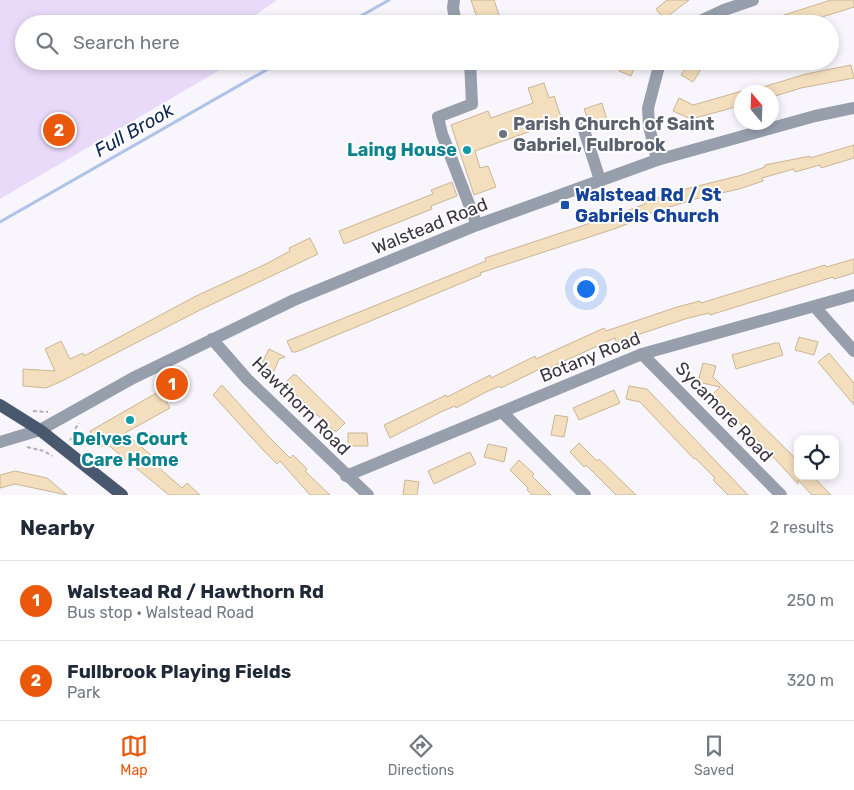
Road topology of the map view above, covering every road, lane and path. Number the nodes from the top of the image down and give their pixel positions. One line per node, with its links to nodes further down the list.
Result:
1 (454, 0): 3 (street)
2 (753, 0): 4 (street)
3 (454, 15)
4 (713, 15)
5 (470, 70): 11 (street)
6 (658, 70): 9 (street)
7 (854, 108): 9 (street, Walstead Road)
8 (582, 124): 10 (street)
9 (657, 160): 10 (street, Walstead Road)
10 (600, 180): 11 (street, Walstead Road)
11 (477, 225): 14 (street, Walstead Road)
12 (854, 295): 13 (street, Botany Road)
13 (815, 307): 15 (street); 16 (street, Botany Road)
14 (212, 338): 19 (street, Walstead Road); 21 (street, Hawthorn Road)
15 (854, 351)
16 (642, 354): 18 (street, Botany Road); 25 (street, Sycamore Road)
17 (0, 406): 19 (main road)
18 (502, 412): 21 (street, Botany Road); 24 (street)
19 (40, 430): 20 (street, Walstead Road); 22 (main road)
20 (0, 442)
21 (346, 476): 23 (street, Hawthorn Road)
22 (122, 495)
23 (368, 495)
24 (585, 495)
25 (780, 495)

